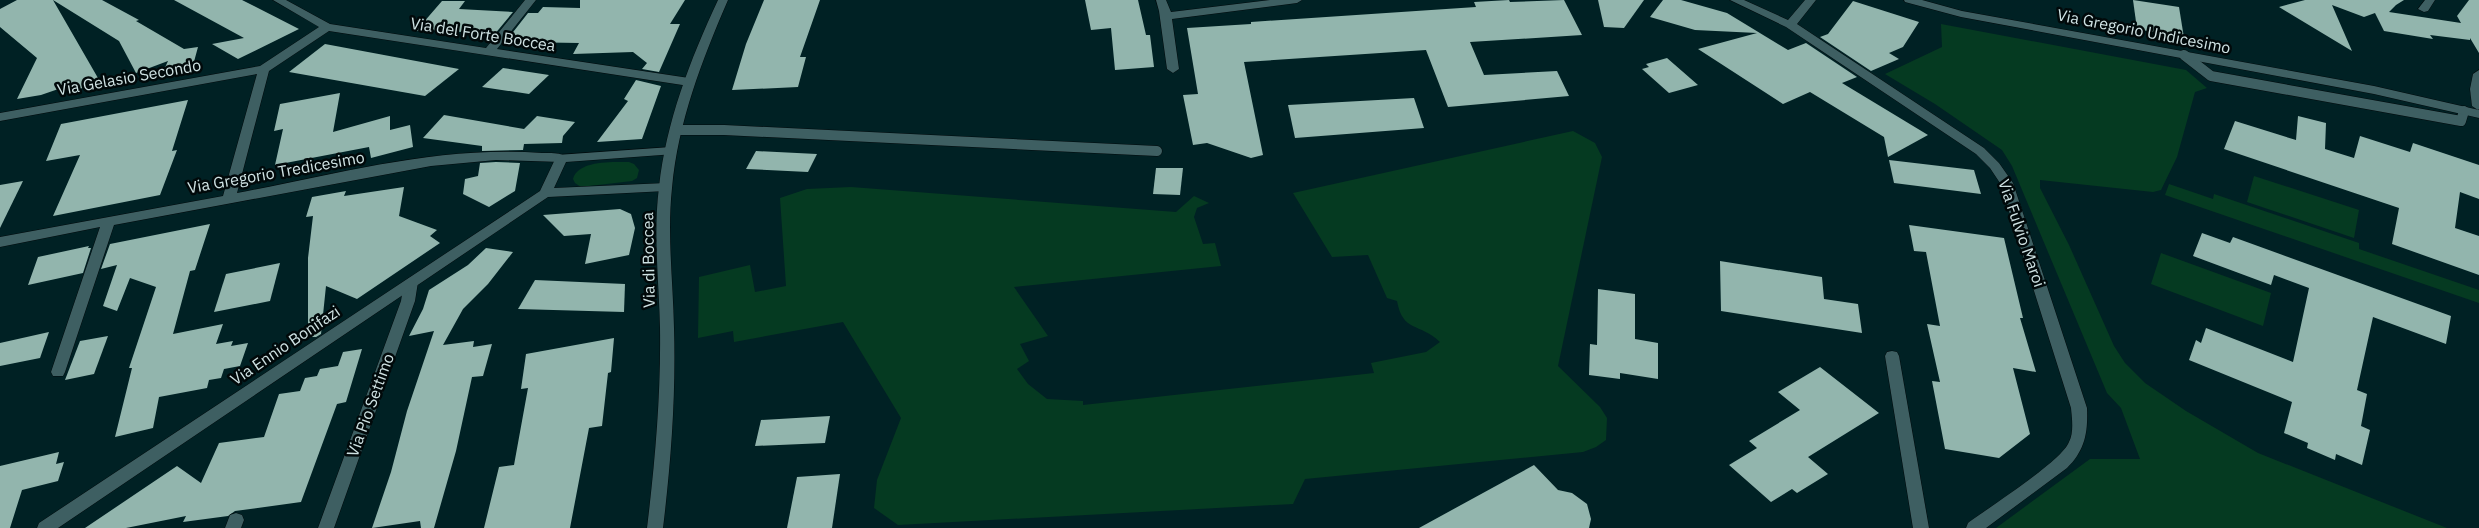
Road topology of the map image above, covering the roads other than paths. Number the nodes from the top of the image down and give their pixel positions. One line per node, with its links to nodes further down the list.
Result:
1 (278, 0): 11 (street, Via del Forte Boccea)
2 (531, 0): 12 (street)
3 (723, 0): 17 (street, Via di Boccea)
4 (1161, 0): 9 (street)
5 (1297, 0): 9 (street)
6 (1735, 0): 10 (street, Via Fulvio Maroi)
7 (1811, 0): 10 (street)
8 (1909, 0): 13 (street, Via Gregorio Undicesimo)
9 (1166, 16): 15 (street)
10 (1790, 25): 38 (street, Via Fulvio Maroi)
11 (326, 27): 12 (street, Via del Forte Boccea); 14 (street)
12 (489, 52): 17 (street, Via del Forte Boccea)
13 (2184, 55): 18 (street, Via Gregorio Undicesimo); 20 (lane)
14 (264, 69): 21 (street, Via Gelasio Secondo); 28 (street)
15 (1172, 69)
16 (2479, 74): 19 (street)
17 (689, 82): 22 (street, Via di Boccea)
18 (2374, 90): 19 (street, Via Gregorio Undicesimo); 20 (street, Via Gregorio Undicesimo)
19 (2479, 108): 20 (street, Via Gregorio Undicesimo)
20 (2464, 111)
21 (0, 117)
22 (675, 130): 23 (street, Via di Boccea); 24 (lane)
23 (671, 150): 25 (street, Via Gregorio Tredicesimo); 26 (street, Via di Boccea)
24 (1157, 151)
25 (561, 158): 27 (street); 28 (street, Via Gregorio Tredicesimo)
26 (666, 187): 27 (street); 36 (street, Via di Boccea)
27 (545, 193): 31 (street, Via Ennio Bonifazi)
28 (229, 199): 29 (street, Via Gregorio Tredicesimo)
29 (110, 221): 30 (street, Via Gregorio Tredicesimo); 33 (street)
30 (0, 242)
31 (411, 282): 34 (street, Via Ennio Bonifazi); 35 (street, Via Pio Settimo)
32 (1892, 356): 37 (street)
33 (58, 372)
34 (45, 528)
35 (326, 528)
36 (655, 528)
37 (1921, 528)
38 (1974, 528)

